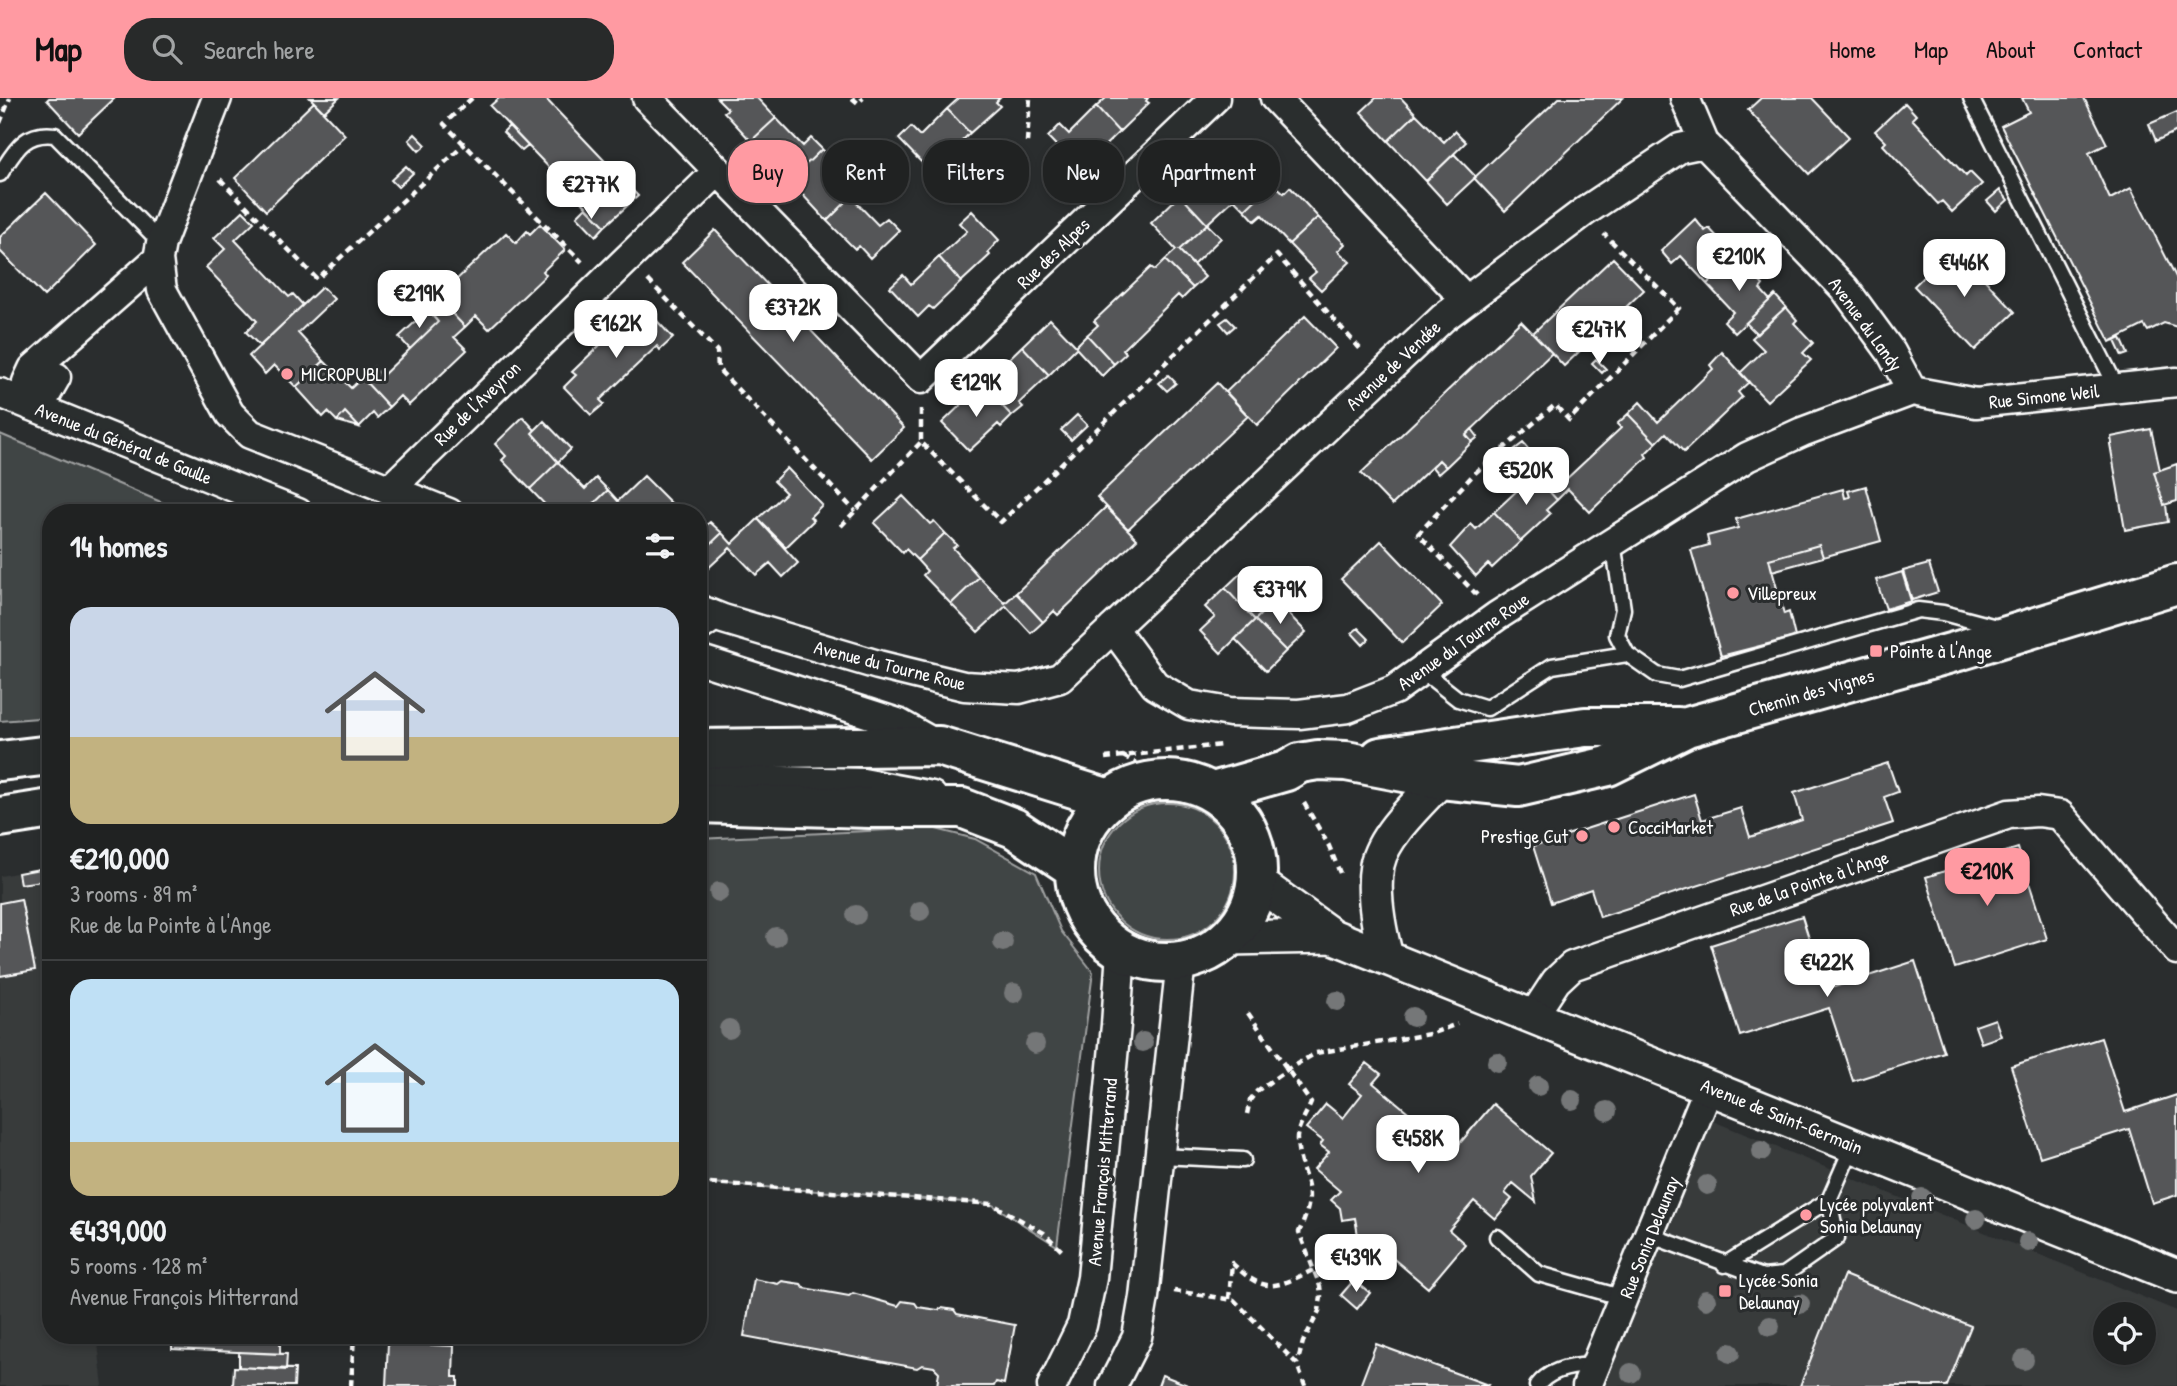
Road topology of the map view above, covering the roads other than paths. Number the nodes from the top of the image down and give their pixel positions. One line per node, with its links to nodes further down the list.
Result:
1 (218, 98): 10 (street)
2 (647, 98): 8 (street)
3 (1215, 98): 8 (street, Rue des Alpes)
4 (1275, 98): 11 (street)
5 (1685, 98): 7 (street, Avenue du Landy)
6 (1971, 98): 13 (lane)
7 (1704, 143): 11 (street, Avenue de Vendée); 14 (street, Avenue du Landy)
8 (717, 172): 16 (street, Rue de l'Aveyron)
9 (0, 174): 10 (lane)
10 (160, 251): 15 (street); 16 (street)
11 (1466, 300): 22 (street, Avenue de Vendée)
12 (2177, 382): 13 (street, Rue Simone Weil)
13 (2117, 388): 14 (street, Rue Simone Weil)
14 (1912, 391): 19 (street, Avenue du Tourne Roue)
15 (31, 396): 17 (street, Avenue du Général de Gaulle)
16 (389, 489): 18 (street)
17 (270, 504)
18 (426, 504)
19 (1613, 542): 24 (lane); 26 (street, Avenue du Tourne Roue)
20 (2177, 584): 23 (main road, Chemin des Vignes)
21 (711, 614): 22 (street, Avenue du Tourne Roue)
22 (1113, 628): 26 (street, Avenue du Tourne Roue)
23 (2018, 632): 24 (lane); 27 (main road, Chemin des Vignes)
24 (1627, 654): 26 (lane)
25 (707, 662): 28 (street)
26 (1421, 670)
27 (1687, 727): 32 (main road, Chemin des Vignes); 34 (main road, Chemin des Vignes)
28 (939, 746): 29 (main road); 37 (main road)
29 (707, 749)
30 (42, 756): 31 (main road)
31 (0, 761)
32 (1346, 761): 34 (main road, Chemin des Vignes); 35 (main road, Chemin des Vignes)
33 (707, 779): 39 (street)
34 (1441, 779): 49 (street)
35 (1294, 786): 36 (main road, Chemin des Vignes); 42 (main road)
36 (1213, 792): 37 (main road); 42 (main road)
37 (1109, 799): 43 (main road)
38 (707, 803): 39 (main road)
39 (962, 807): 43 (main road)
40 (42, 810): 41 (main road)
41 (0, 817)
42 (1252, 840): 44 (main road)
43 (1074, 868): 48 (main road)
44 (1257, 881): 45 (street, Avenue de Saint-Germain); 46 (main road)
45 (1332, 936): 46 (street, Avenue de Saint-Germain); 49 (street, Avenue de Saint-Germain)
46 (1228, 938): 50 (main road)
47 (2177, 950): 51 (street, Rue de la Pointe à l'Ange)
48 (1121, 951): 50 (main road); 63 (street, Avenue François Mitterrand)
49 (1386, 957): 51 (street, Avenue de Saint-Germain)
50 (1181, 961): 54 (street)
51 (1533, 1016): 52 (street, Avenue de Saint-Germain)
52 (1709, 1087): 53 (street, Avenue de Saint-Germain); 57 (street, Rue Sonia Delaunay)
53 (1853, 1145): 56 (lane); 60 (street, Avenue de Saint-Germain)
54 (1160, 1156): 55 (lane); 64 (street)
55 (1243, 1160)
56 (1829, 1200): 59 (lane); 59 (lane)
57 (1649, 1235): 59 (lane); 61 (street, Rue Sonia Delaunay)
58 (1497, 1237): 61 (lane)
59 (1724, 1265)
60 (2177, 1276)
61 (1624, 1298): 62 (street, Rue Sonia Delaunay)
62 (1592, 1376): 65 (lane)
63 (1052, 1386)
64 (1112, 1386)
65 (1537, 1386)

